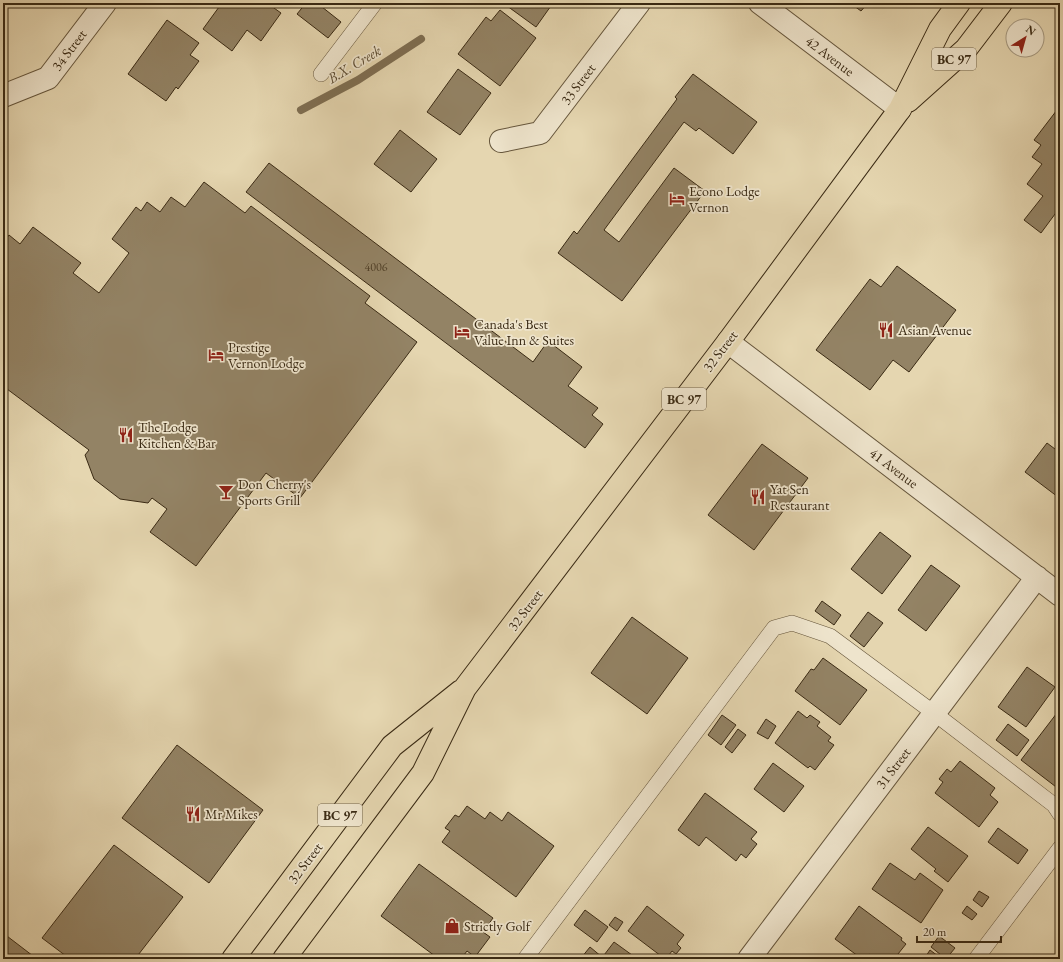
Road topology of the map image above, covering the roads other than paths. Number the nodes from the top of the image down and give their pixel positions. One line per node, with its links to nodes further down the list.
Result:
1 (105, 3): 8 (street, 34 Street)
2 (374, 3): 7 (lane)
3 (639, 3): 10 (street, 33 Street)
4 (760, 3): 9 (street, 42 Avenue)
5 (959, 3): 9 (highway, 32 Street / BC 97)
6 (1001, 3): 9 (highway, 32 Street / BC 97)
7 (321, 74)
8 (3, 96)
9 (900, 109): 11 (highway, 32 Street / BC 97)
10 (501, 141)
11 (728, 342): 12 (street, 41 Avenue); 14 (highway, 32 Street / BC 97)
12 (1037, 577): 13 (street, 41 Avenue); 15 (street, 31 Street)
13 (1060, 595)
14 (465, 688): 18 (highway, 32 Street / BC 97); 19 (highway, 32 Street / BC 97)
15 (934, 713): 16 (lane); 20 (lane); 21 (street, 31 Street)
16 (1060, 814)
17 (1060, 848): 22 (lane)
18 (233, 959)
19 (284, 959)
20 (525, 959)
21 (748, 959)
22 (976, 959)

